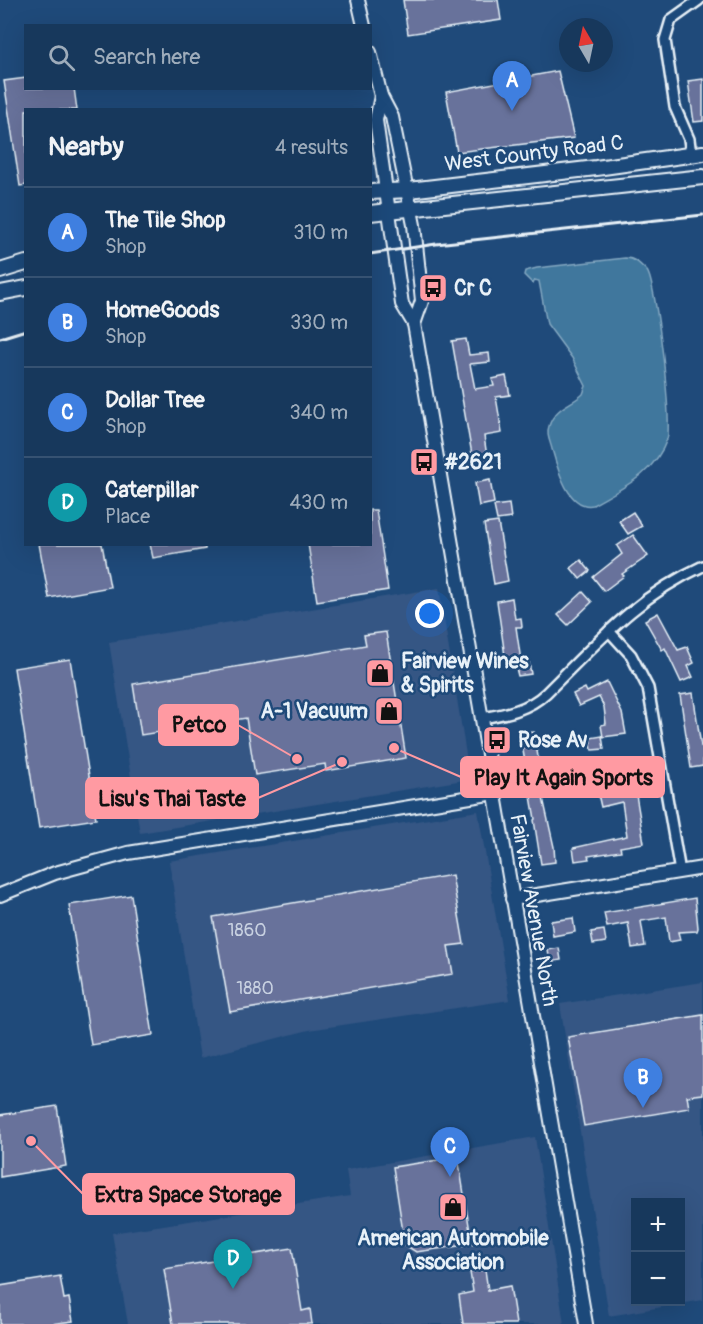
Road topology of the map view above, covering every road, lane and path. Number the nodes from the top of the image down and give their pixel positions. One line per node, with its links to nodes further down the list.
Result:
1 (358, 0): 3 (street)
2 (699, 0): 6 (street)
3 (364, 24)
4 (372, 60): 5 (street, Fairview Avenue North)
5 (381, 96): 8 (street, Fairview Avenue North); 10 (street, Fairview Avenue North)
6 (697, 153): 8 (main road, West County Road C)
7 (703, 177): 11 (main road, West County Road C)
8 (409, 190): 10 (main road, West County Road C); 11 (street, Fairview Avenue North)
9 (372, 192): 10 (main road, West County Road C)
10 (385, 192): 12 (street, Fairview Avenue North)
11 (412, 209): 12 (main road, West County Road C); 18 (street, Fairview Avenue North)
12 (388, 211): 13 (main road, West County Road C); 18 (street, Fairview Avenue North)
13 (372, 213)
14 (24, 264): 15 (main road)
15 (0, 271)
16 (24, 288): 17 (main road)
17 (0, 294)
18 (414, 324): 21 (street, Fairview Avenue North)
19 (703, 566): 20 (street)
20 (609, 631): 21 (street); 24 (street)
21 (482, 718): 22 (street, Fairview Avenue North)
22 (495, 793): 25 (street); 26 (street, Fairview Avenue North)
23 (703, 868): 24 (street)
24 (680, 872): 26 (street)
25 (0, 895)
26 (512, 899): 27 (street, Fairview Avenue North)
27 (586, 1324)

